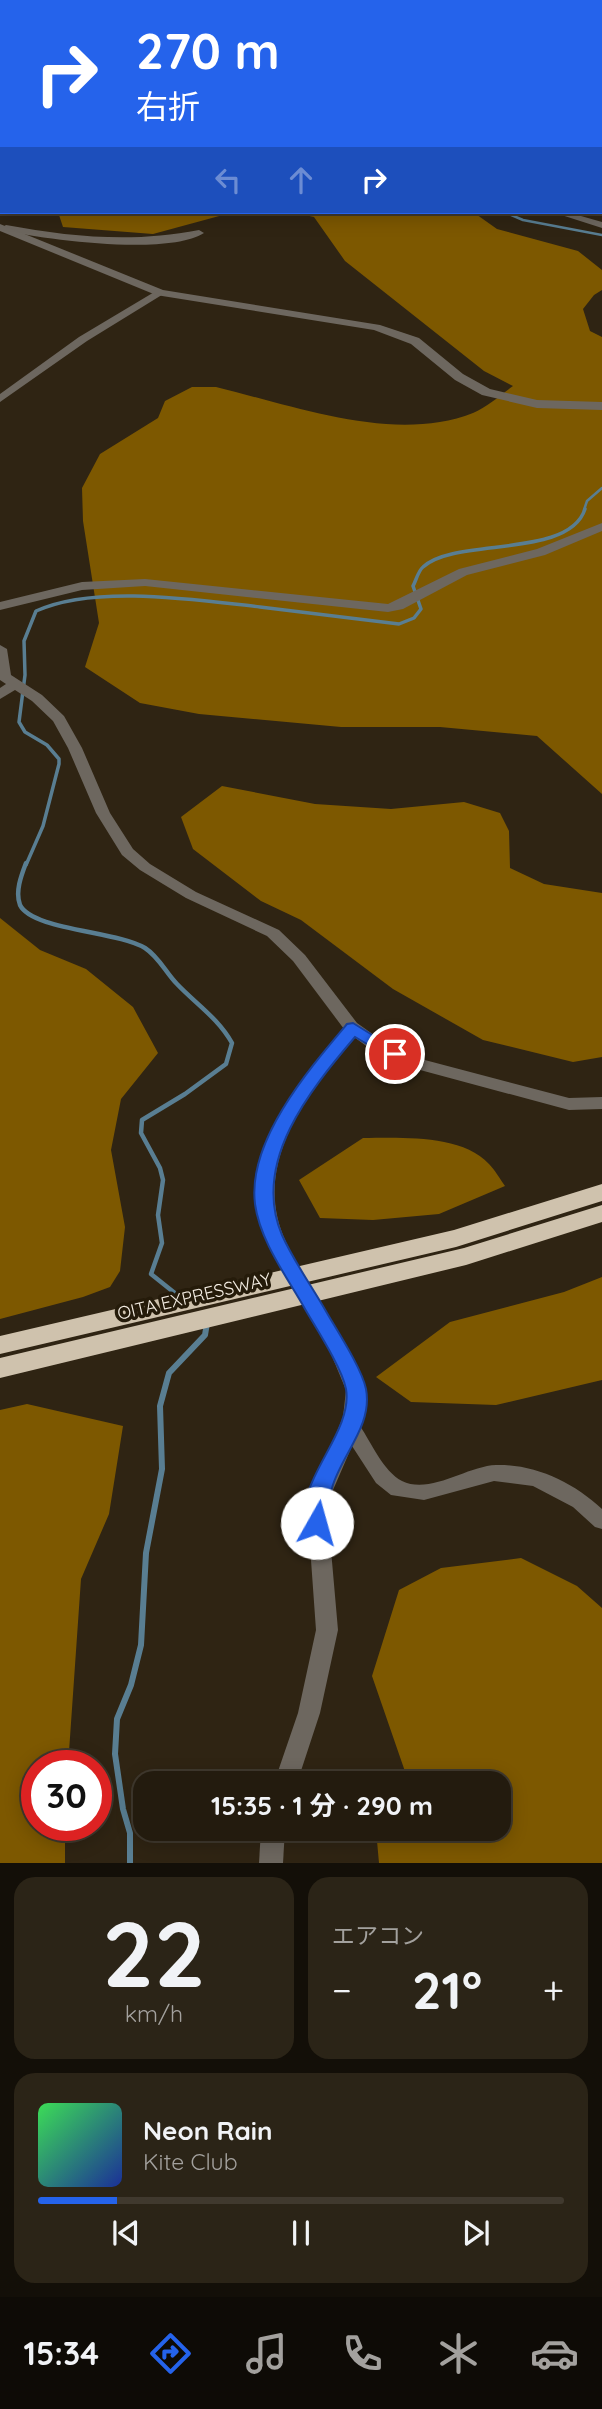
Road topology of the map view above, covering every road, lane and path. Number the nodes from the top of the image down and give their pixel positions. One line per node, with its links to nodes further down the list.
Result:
1 (564, 214): 2 (street)
2 (602, 225)
3 (3, 227): 4 (street); 5 (street)
4 (199, 233)
5 (160, 293): 6 (street); 7 (street)
6 (0, 399)
7 (602, 406)
8 (602, 527): 9 (street)
9 (0, 606)
10 (0, 649): 11 (street)
11 (14, 684): 12 (street); 13 (street)
12 (0, 695)
13 (353, 1028): 14 (street); 20 (street)
14 (602, 1103)
15 (602, 1192): 17 (highway, OITA EXPRESSWAY)
16 (602, 1213): 17 (highway, OITA EXPRESSWAY)
17 (397, 1262): 18 (highway, OITA EXPRESSWAY); 19 (highway, OITA EXPRESSWAY)
18 (0, 1345)
19 (0, 1368)
20 (350, 1426): 21 (street); 22 (street)
21 (602, 1521)
22 (290, 1771)
23 (272, 1841): 24 (street)
24 (271, 1863)

